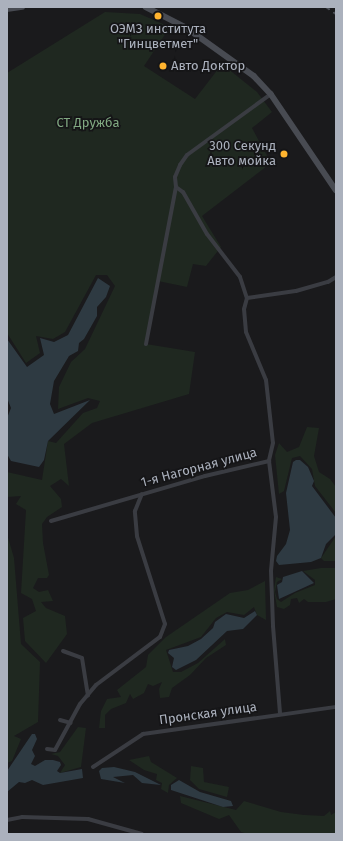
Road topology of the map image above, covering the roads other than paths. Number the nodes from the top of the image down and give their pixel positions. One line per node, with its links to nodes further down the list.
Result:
1 (22, 7): 3 (street)
2 (146, 7): 4 (street)
3 (7, 9)
4 (271, 94): 5 (street); 6 (street)
5 (176, 186): 8 (street); 9 (street)
6 (336, 190)
7 (336, 277): 8 (street)
8 (247, 298): 10 (street)
9 (146, 344)
10 (269, 461): 11 (street, 1-я Нагорная улица); 16 (street, 1-я Нагорная улица)
11 (142, 494): 12 (street, 1-я Нагорная улица); 14 (street)
12 (51, 521)
13 (63, 651): 14 (street)
14 (88, 696): 18 (street)
15 (336, 707): 16 (street, Пронская улица)
16 (280, 714): 20 (street, Пронская улица)
17 (60, 720): 18 (street)
18 (71, 723): 19 (street)
19 (47, 749)
20 (93, 767)
21 (7, 820): 22 (street)
22 (142, 834)

